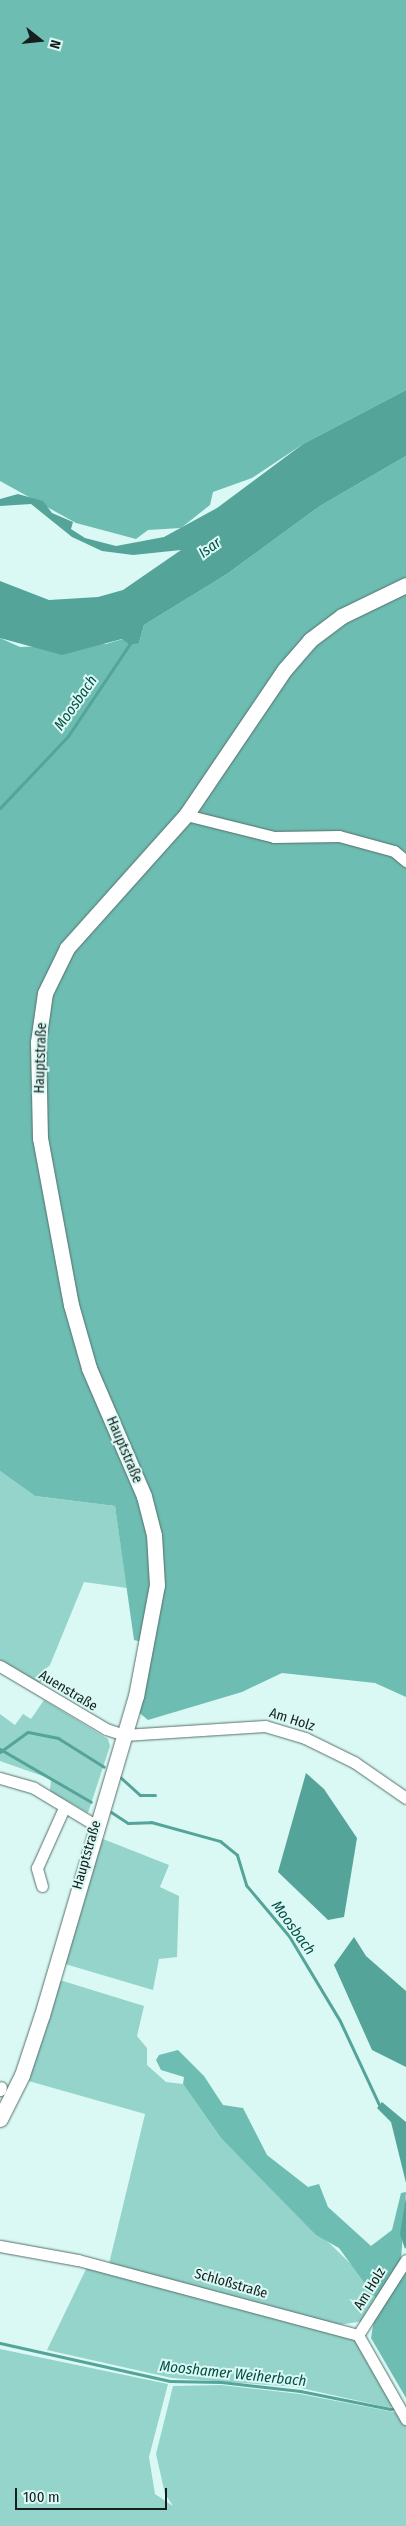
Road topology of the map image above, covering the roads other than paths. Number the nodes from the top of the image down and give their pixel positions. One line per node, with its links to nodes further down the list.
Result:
1 (406, 585): 2 (main road, Hauptstraße)
2 (186, 815): 3 (street); 5 (main road, Hauptstraße)
3 (406, 860)
4 (0, 1666): 5 (street, Auenstraße)
5 (124, 1734): 7 (street, Am Holz); 9 (main road, Hauptstraße)
6 (0, 1778): 8 (street)
7 (406, 1798)
8 (64, 1808): 9 (street); 10 (street)
9 (95, 1825): 11 (main road, Hauptstraße)
10 (42, 1886)
11 (0, 2119)
12 (0, 2246): 14 (street, Schloßstraße)
13 (406, 2260): 14 (street, Am Holz)
14 (358, 2335): 15 (street)
15 (402, 2411)

